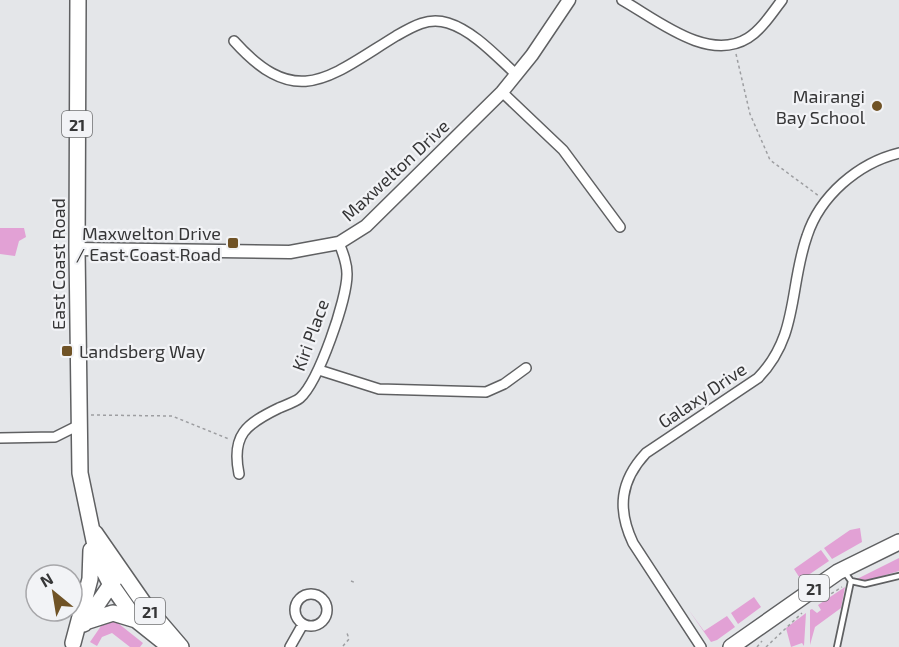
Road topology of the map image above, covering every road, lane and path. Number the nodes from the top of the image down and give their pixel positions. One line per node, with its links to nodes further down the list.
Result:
1 (78, 0): 13 (main road, East Coast Road / 21)
2 (569, 0): 7 (street, Maxwelton Drive)
3 (622, 0): 6 (street)
4 (782, 0): 6 (street)
5 (234, 41): 7 (street)
6 (734, 45): 10 (path)
7 (517, 75): 8 (street, Maxwelton Drive)
8 (502, 92): 11 (street); 12 (street, Maxwelton Drive)
9 (899, 153): 10 (street, Galaxy Drive)
10 (826, 202): 39 (street, Galaxy Drive)
11 (620, 228)
12 (339, 243): 13 (street, Maxwelton Drive); 15 (street, Kiri Place)
13 (77, 249): 16 (main road, East Coast Road / 21)
14 (526, 368): 15 (street)
15 (319, 370): 18 (street, Kiri Place)
16 (78, 420): 17 (street); 18 (path); 20 (main road, East Coast Road / 21)
17 (0, 438)
18 (237, 442): 19 (street)
19 (238, 474)
20 (90, 526): 24 (main road, East Coast Road / 21); 34 (main road)
21 (899, 542): 22 (main road, 21)
22 (847, 575): 23 (lane); 27 (path); 40 (main road, 21); 43 (lane)
23 (899, 576)
24 (115, 578): 29 (main road, East Coast Road / 21); 30 (main road); 37 (main road, East Coast Road / 21)
25 (351, 581): 26 (path)
26 (356, 583)
27 (814, 605)
28 (807, 610): 42 (path)
29 (136, 620): 30 (main road); 36 (main road, East Coast Road / 21)
30 (85, 622): 34 (main road)
31 (303, 624): 38 (street)
32 (347, 633): 35 (path)
33 (768, 637): 41 (path)
34 (72, 645)
35 (343, 646)
36 (170, 647)
37 (181, 647)
38 (290, 647)
39 (701, 647)
40 (731, 647)
41 (757, 647)
42 (766, 647)
43 (837, 647)

